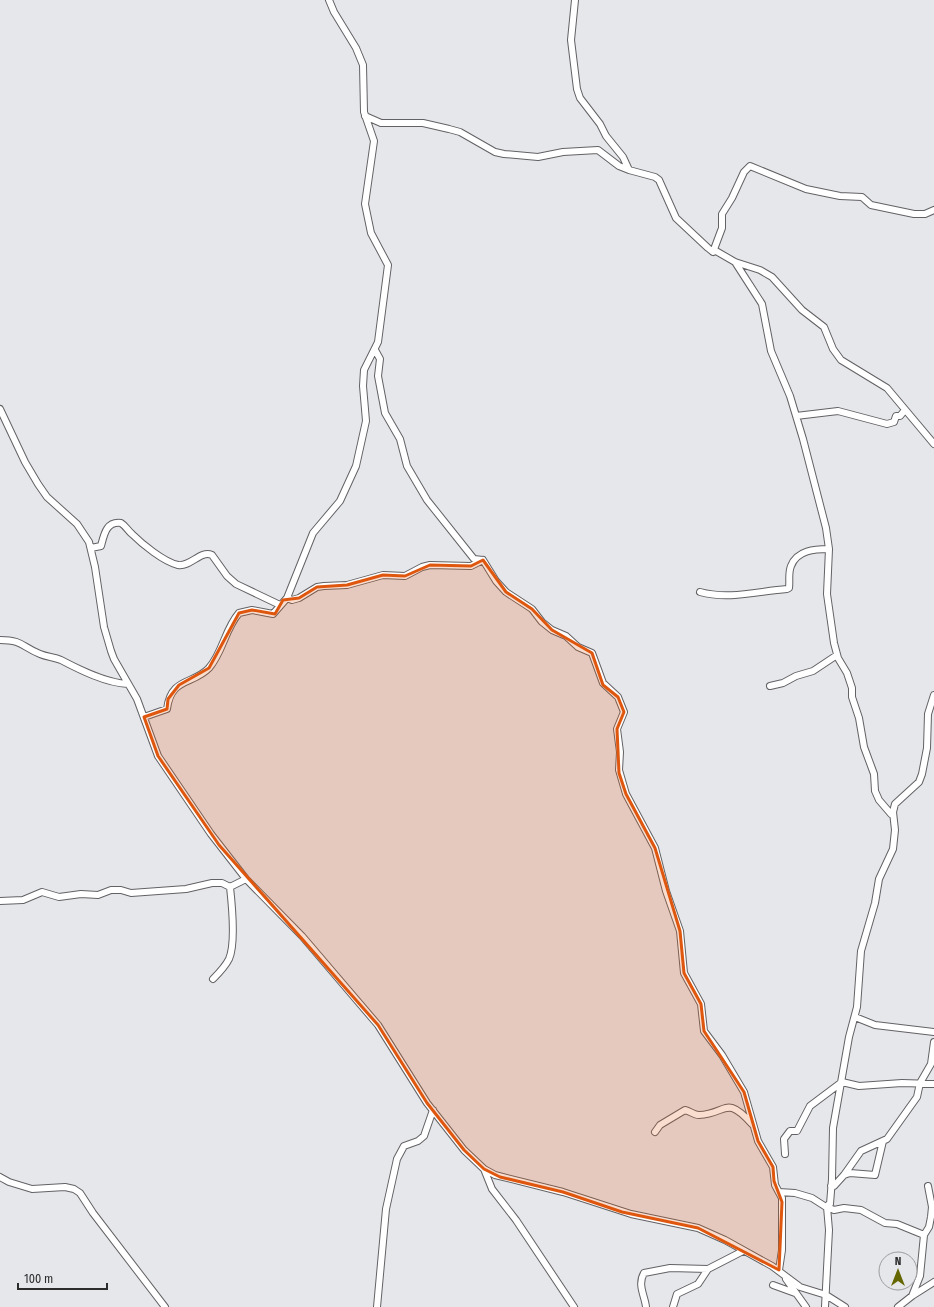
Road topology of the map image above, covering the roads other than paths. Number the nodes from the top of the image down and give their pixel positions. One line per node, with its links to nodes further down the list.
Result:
1 (329, 0): 3 (street)
2 (575, 0): 4 (street)
3 (365, 116): 4 (street); 8 (street)
4 (629, 170): 6 (street)
5 (934, 210): 6 (street)
6 (713, 252): 7 (street)
7 (735, 262): 10 (street); 11 (street)
8 (375, 350): 15 (street); 17 (street)
9 (0, 409): 13 (street)
10 (905, 410): 11 (street); 12 (street)
11 (796, 416): 14 (street)
12 (934, 444)
13 (91, 548): 18 (street); 21 (street)
14 (829, 549): 16 (street); 20 (street)
15 (483, 560): 17 (street); 37 (street)
16 (700, 592)
17 (287, 598): 18 (street)
18 (280, 605): 24 (street)
19 (0, 640): 21 (street)
20 (837, 655): 22 (street); 25 (street)
21 (128, 684): 24 (street)
22 (770, 686)
23 (934, 695): 25 (street)
24 (144, 717): 26 (street)
25 (893, 812): 30 (street)
26 (246, 879): 27 (street); 36 (street)
27 (230, 887): 28 (street); 29 (street)
28 (0, 901)
29 (213, 979)
30 (855, 1017): 31 (street); 33 (street)
31 (934, 1032)
32 (934, 1042): 34 (street)
33 (842, 1082): 34 (street); 40 (street); 44 (street)
34 (920, 1083): 35 (street); 39 (street)
35 (934, 1084)
36 (433, 1110): 41 (street); 59 (street)
37 (754, 1126): 38 (street); 46 (street)
38 (655, 1132)
39 (883, 1141): 42 (street); 42 (street)
40 (785, 1154)
41 (484, 1169): 49 (street); 60 (street)
42 (844, 1175): 44 (street)
43 (0, 1177): 58 (street)
44 (830, 1186): 47 (street)
45 (928, 1186): 48 (street)
46 (779, 1192): 47 (street); 51 (street)
47 (828, 1205): 48 (street); 56 (street)
48 (924, 1235): 57 (street)
49 (743, 1251): 50 (street); 51 (street)
50 (708, 1269): 61 (street); 62 (street)
51 (779, 1270): 52 (street)
52 (785, 1276): 55 (street); 56 (street)
53 (934, 1282): 57 (street)
54 (773, 1285): 55 (street)
55 (795, 1293): 63 (street)
56 (826, 1295): 64 (street); 65 (street)
57 (912, 1296): 66 (street)
58 (165, 1307)
59 (377, 1307)
60 (574, 1307)
61 (646, 1307)
62 (673, 1307)
63 (806, 1307)
64 (825, 1307)
65 (845, 1307)
66 (898, 1307)

